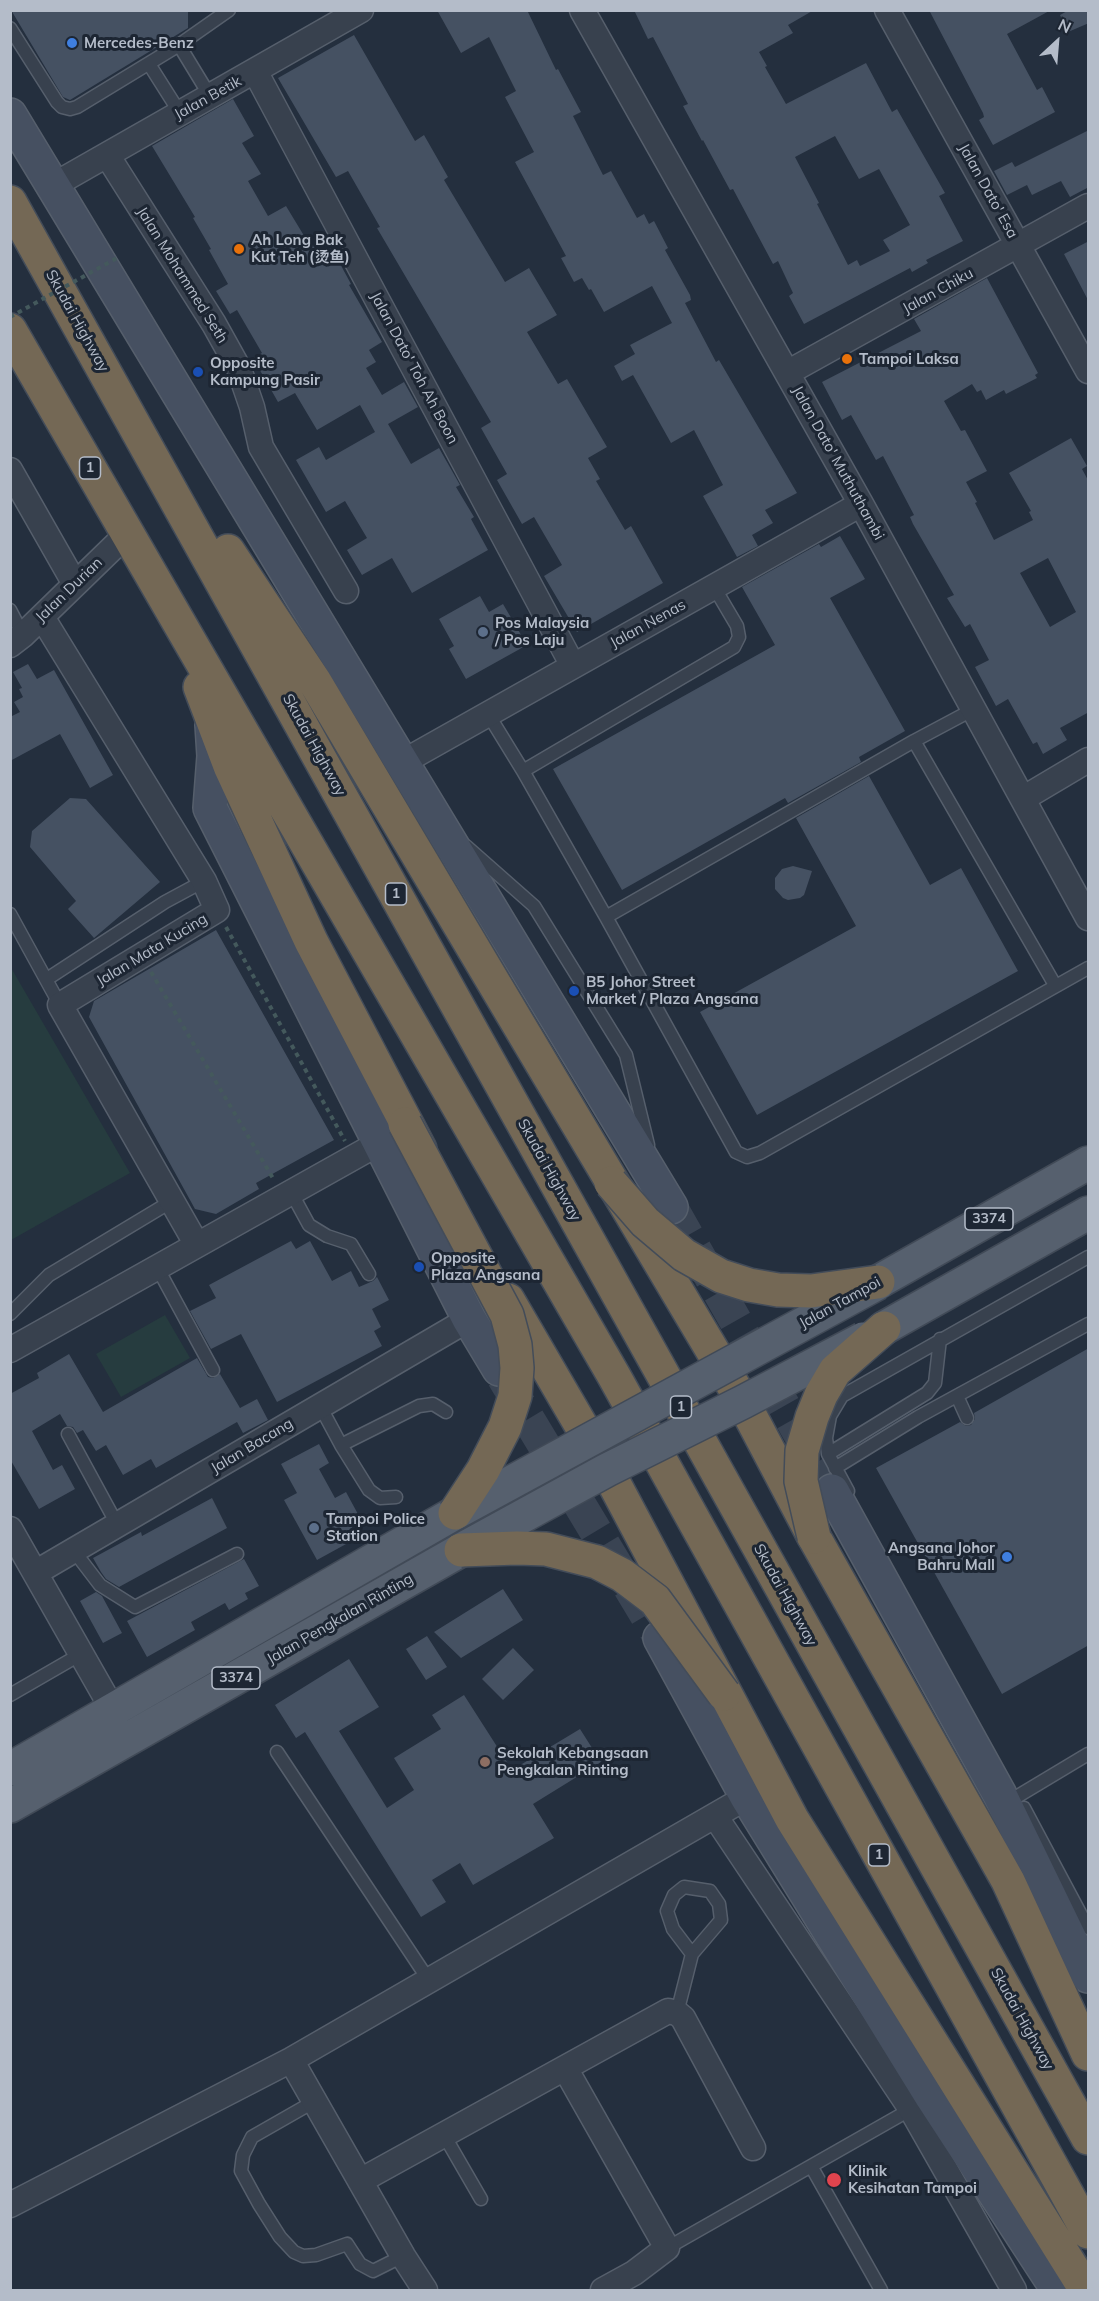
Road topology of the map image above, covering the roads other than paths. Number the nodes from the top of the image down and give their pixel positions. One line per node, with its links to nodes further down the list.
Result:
1 (229, 10): 6 (lane)
2 (362, 10): 8 (street, Jalan Betik)
3 (582, 10): 19 (street, Jalan Dato' Muthuthambi)
4 (887, 10): 16 (street, Jalan Dato' Esa)
5 (10, 28): 7 (lane)
6 (179, 45): 7 (lane); 9 (lane)
7 (149, 64): 10 (lane)
8 (255, 71): 9 (street, Jalan Betik); 31 (street, Jalan Dato' Toh Ah Boon)
9 (210, 96): 10 (street, Jalan Betik)
10 (180, 113): 12 (street, Jalan Betik)
11 (10, 115): 13 (street)
12 (106, 155): 13 (street, Jalan Betik); 26 (street, Jalan Mohammed Seth)
13 (54, 185): 37 (street)
14 (10, 202): 20 (highway, Skudai Highway / 1)
15 (1089, 206): 16 (street, Jalan Chiku)
16 (1019, 247): 18 (street, Jalan Dato' Esa); 19 (street, Jalan Chiku)
17 (10, 330): 23 (highway, 1)
18 (1089, 371)
19 (787, 373): 22 (street, Jalan Dato' Muthuthambi)
20 (141, 435): 50 (highway); 112 (highway, Skudai Highway / 1)
21 (10, 470): 24 (street)
22 (861, 504): 25 (street, Jalan Nenas); 32 (street, Jalan Dato' Muthuthambi)
23 (127, 534): 24 (street, Jalan Durian); 27 (highway, 1)
24 (75, 584): 29 (street, Jalan Durian)
25 (714, 587): 31 (street, Jalan Nenas); 38 (lane)
26 (346, 591)
27 (171, 606): 34 (highway); 118 (highway, 1)
28 (10, 610): 30 (lane)
29 (42, 617): 30 (street, Jalan Durian); 40 (street, Jalan Mata Kucing)
30 (17, 640)
31 (573, 666): 33 (street, Jalan Nenas)
32 (974, 709): 35 (lane); 39 (street, Jalan Dato' Muthuthambi)
33 (488, 714): 37 (street, Jalan Nenas); 38 (lane)
34 (211, 720): 48 (highway); 48 (street)
35 (914, 741): 42 (lane); 46 (lane)
36 (1089, 760): 39 (street)
37 (403, 762): 52 (street)
38 (524, 771): 42 (lane)
39 (1024, 798): 43 (street, Jalan Dato' Muthuthambi)
40 (204, 881): 45 (lane); 47 (street, Jalan Mata Kucing)
41 (10, 914): 45 (lane)
42 (606, 917): 46 (lane)
43 (1089, 918)
44 (1089, 968): 46 (lane)
45 (47, 979): 47 (lane)
46 (1055, 985)
47 (60, 1005): 53 (street)
48 (380, 1141): 51 (street); 61 (street); 75 (highway, bridge); 81 (highway, bridge)
49 (1089, 1163): 59 (main road, Jalan Tampoi / 3374)
50 (611, 1183): 59 (highway, bridge); 66 (highway, bridge)
51 (287, 1194): 55 (street); 58 (lane)
52 (664, 1195)
53 (172, 1201): 55 (street); 60 (lane)
54 (1089, 1213): 62 (main road, 3374)
55 (197, 1245): 57 (street)
56 (1089, 1257): 64 (lane)
57 (157, 1267): 65 (street); 68 (lane)
58 (369, 1274)
59 (883, 1279): 66 (main road, Jalan Tampoi / 3374, bridge)
60 (10, 1314)
61 (469, 1319): 67 (street); 71 (street, Jalan Bacang)
62 (893, 1323): 70 (main road, 3374, bridge); 84 (highway, bridge)
63 (1089, 1324): 69 (lane)
64 (940, 1339): 77 (lane); 77 (lane)
65 (10, 1350)
66 (723, 1368): 70 (highway); 75 (main road, Jalan Tampoi / 3374, bridge)
67 (499, 1369)
68 (213, 1370)
69 (957, 1396): 73 (lane); 79 (lane)
70 (742, 1402): 78 (main road, 3374, bridge); 84 (highway, bridge)
71 (320, 1406): 76 (lane); 82 (street, Jalan Bacang)
72 (446, 1412): 76 (lane)
73 (967, 1418)
74 (68, 1434): 82 (lane)
75 (589, 1439): 78 (highway); 81 (main road, 3374, bridge)
76 (341, 1445): 80 (lane)
77 (828, 1454): 79 (lane)
78 (607, 1470): 85 (main road, Jalan Pengkalan Rinting / 3374, bridge); 91 (highway, bridge)
79 (840, 1486): 103 (street)
80 (396, 1497)
81 (446, 1519): 93 (main road, 3374)
82 (118, 1526): 86 (street, Jalan Bacang)
83 (10, 1529): 88 (street)
84 (814, 1537): 106 (highway)
85 (460, 1550): 91 (highway, bridge); 94 (main road, Jalan Pengkalan Rinting / 3374)
86 (74, 1551): 87 (lane); 88 (street, Jalan Bacang)
87 (237, 1554)
88 (35, 1573): 90 (street)
89 (660, 1638): 98 (street)
90 (81, 1654): 92 (lane); 93 (street)
91 (724, 1694): 126 (highway)
92 (10, 1695)
93 (113, 1709): 94 (street); 97 (main road, 3374)
94 (129, 1740): 99 (main road, Jalan Pengkalan Rinting / 3374)
95 (277, 1752): 104 (lane)
96 (1089, 1754): 101 (lane)
97 (10, 1769)
98 (747, 1797): 100 (street); 110 (street)
99 (10, 1806)
100 (715, 1816): 104 (street); 110 (street)
101 (1089, 1928)
102 (692, 1954): 102 (lane); 105 (lane)
103 (1089, 1976)
104 (428, 1979): 107 (street)
105 (677, 2013): 108 (street); 113 (street)
106 (1089, 2054)
107 (291, 2060): 109 (street); 117 (street)
108 (565, 2068): 111 (street); 119 (street)
109 (315, 2101): 115 (street); 120 (lane)
110 (922, 2103): 114 (lane); 124 (street); 125 (street)
111 (444, 2135): 115 (street); 116 (lane)
112 (1089, 2138)
113 (753, 2148)
114 (811, 2166): 119 (lane); 123 (lane)
115 (360, 2181): 120 (street)
116 (481, 2199)
117 (10, 2205)
118 (1089, 2232)
119 (667, 2248): 122 (street)
120 (403, 2256): 121 (street)
121 (425, 2290)
122 (603, 2290)
123 (881, 2290)
124 (1014, 2290)
125 (1058, 2290)
126 (1086, 2290)

